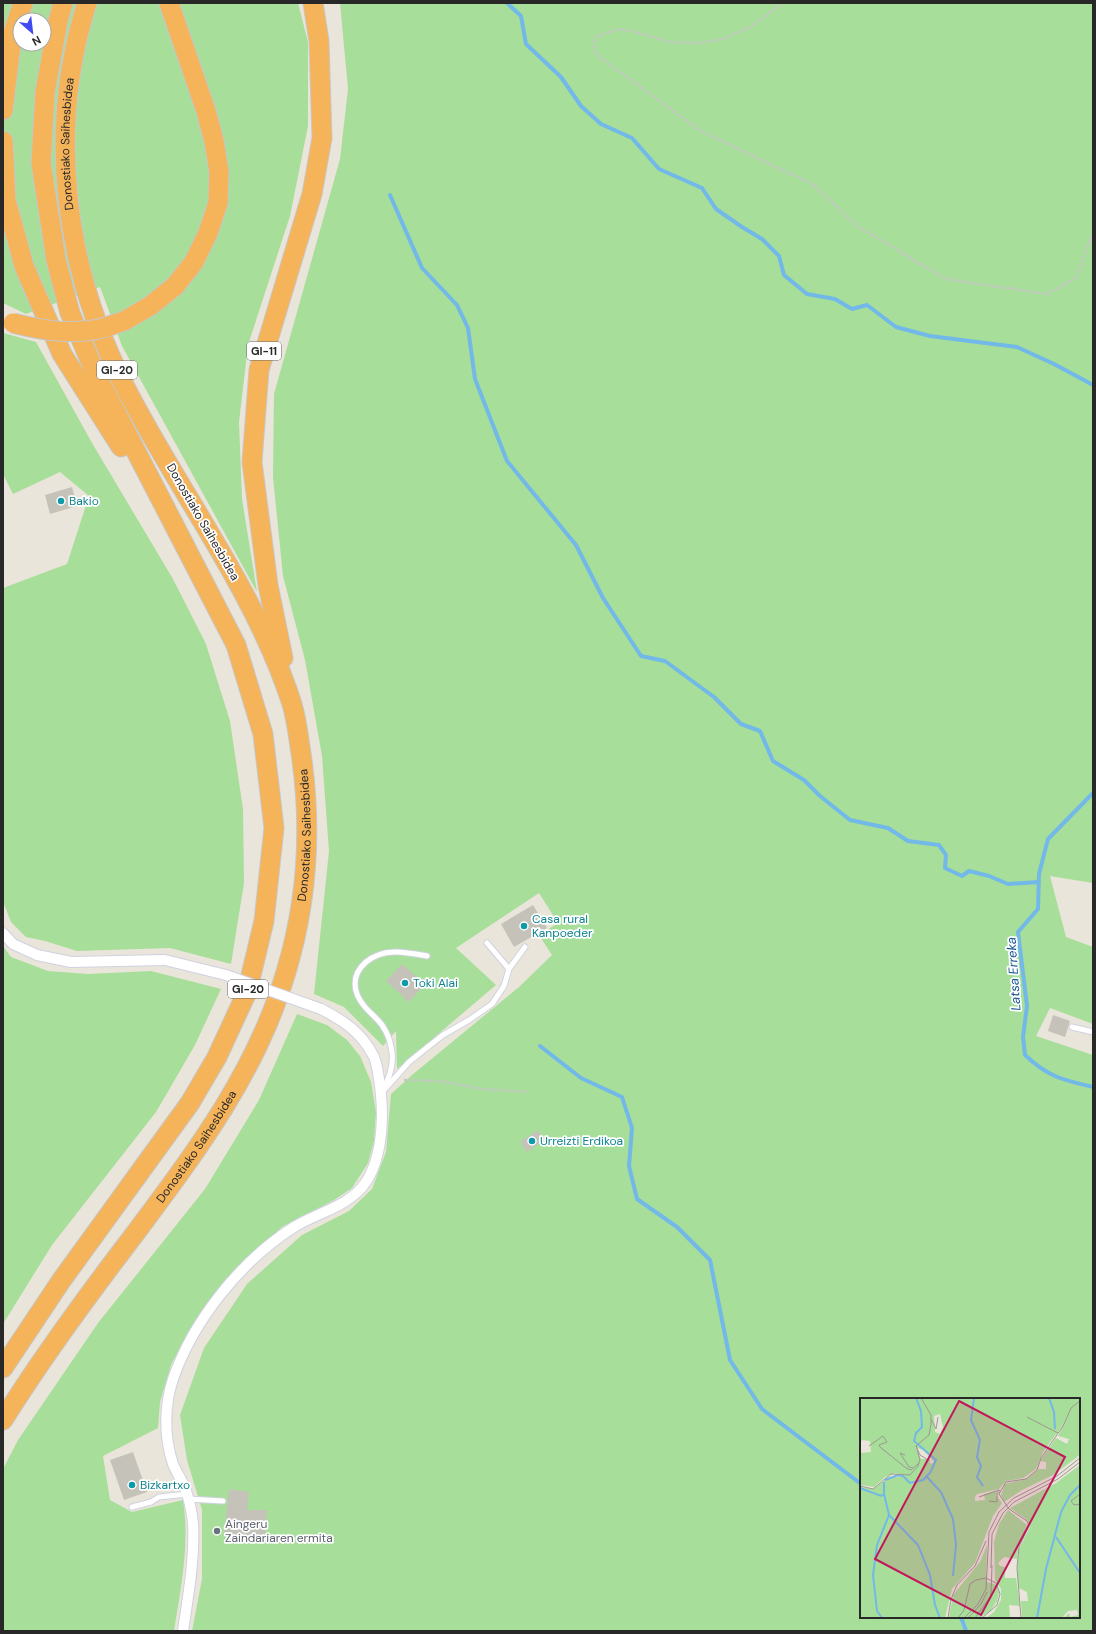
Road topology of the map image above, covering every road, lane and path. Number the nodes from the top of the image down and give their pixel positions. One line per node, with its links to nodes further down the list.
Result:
1 (22, 3): 7 (highway)
2 (63, 3): 11 (highway, Donostiako Saihesbidea / GI-20)
3 (87, 3): 12 (highway, Donostiako Saihesbidea / GI-20)
4 (169, 3): 10 (highway, bridge)
5 (313, 3): 12 (highway, GI-11)
6 (783, 3): 9 (path)
7 (3, 110)
8 (3, 141): 11 (highway)
9 (1093, 232)
10 (8, 321)
11 (189, 555): 22 (highway, Donostiako Saihesbidea / GI-20)
12 (292, 704): 23 (highway, Donostiako Saihesbidea / GI-20)
13 (3, 933): 21 (street, bridge)
14 (487, 943): 17 (lane)
15 (525, 947): 17 (lane)
16 (427, 956): 21 (lane)
17 (509, 969): 21 (lane)
18 (1072, 1026): 19 (lane)
19 (1093, 1032)
20 (527, 1092): 21 (path)
21 (381, 1094): 24 (street)
22 (3, 1368)
23 (3, 1420)
24 (188, 1496): 25 (lane); 26 (lane); 27 (street)
25 (223, 1501)
26 (132, 1507)
27 (183, 1631)

